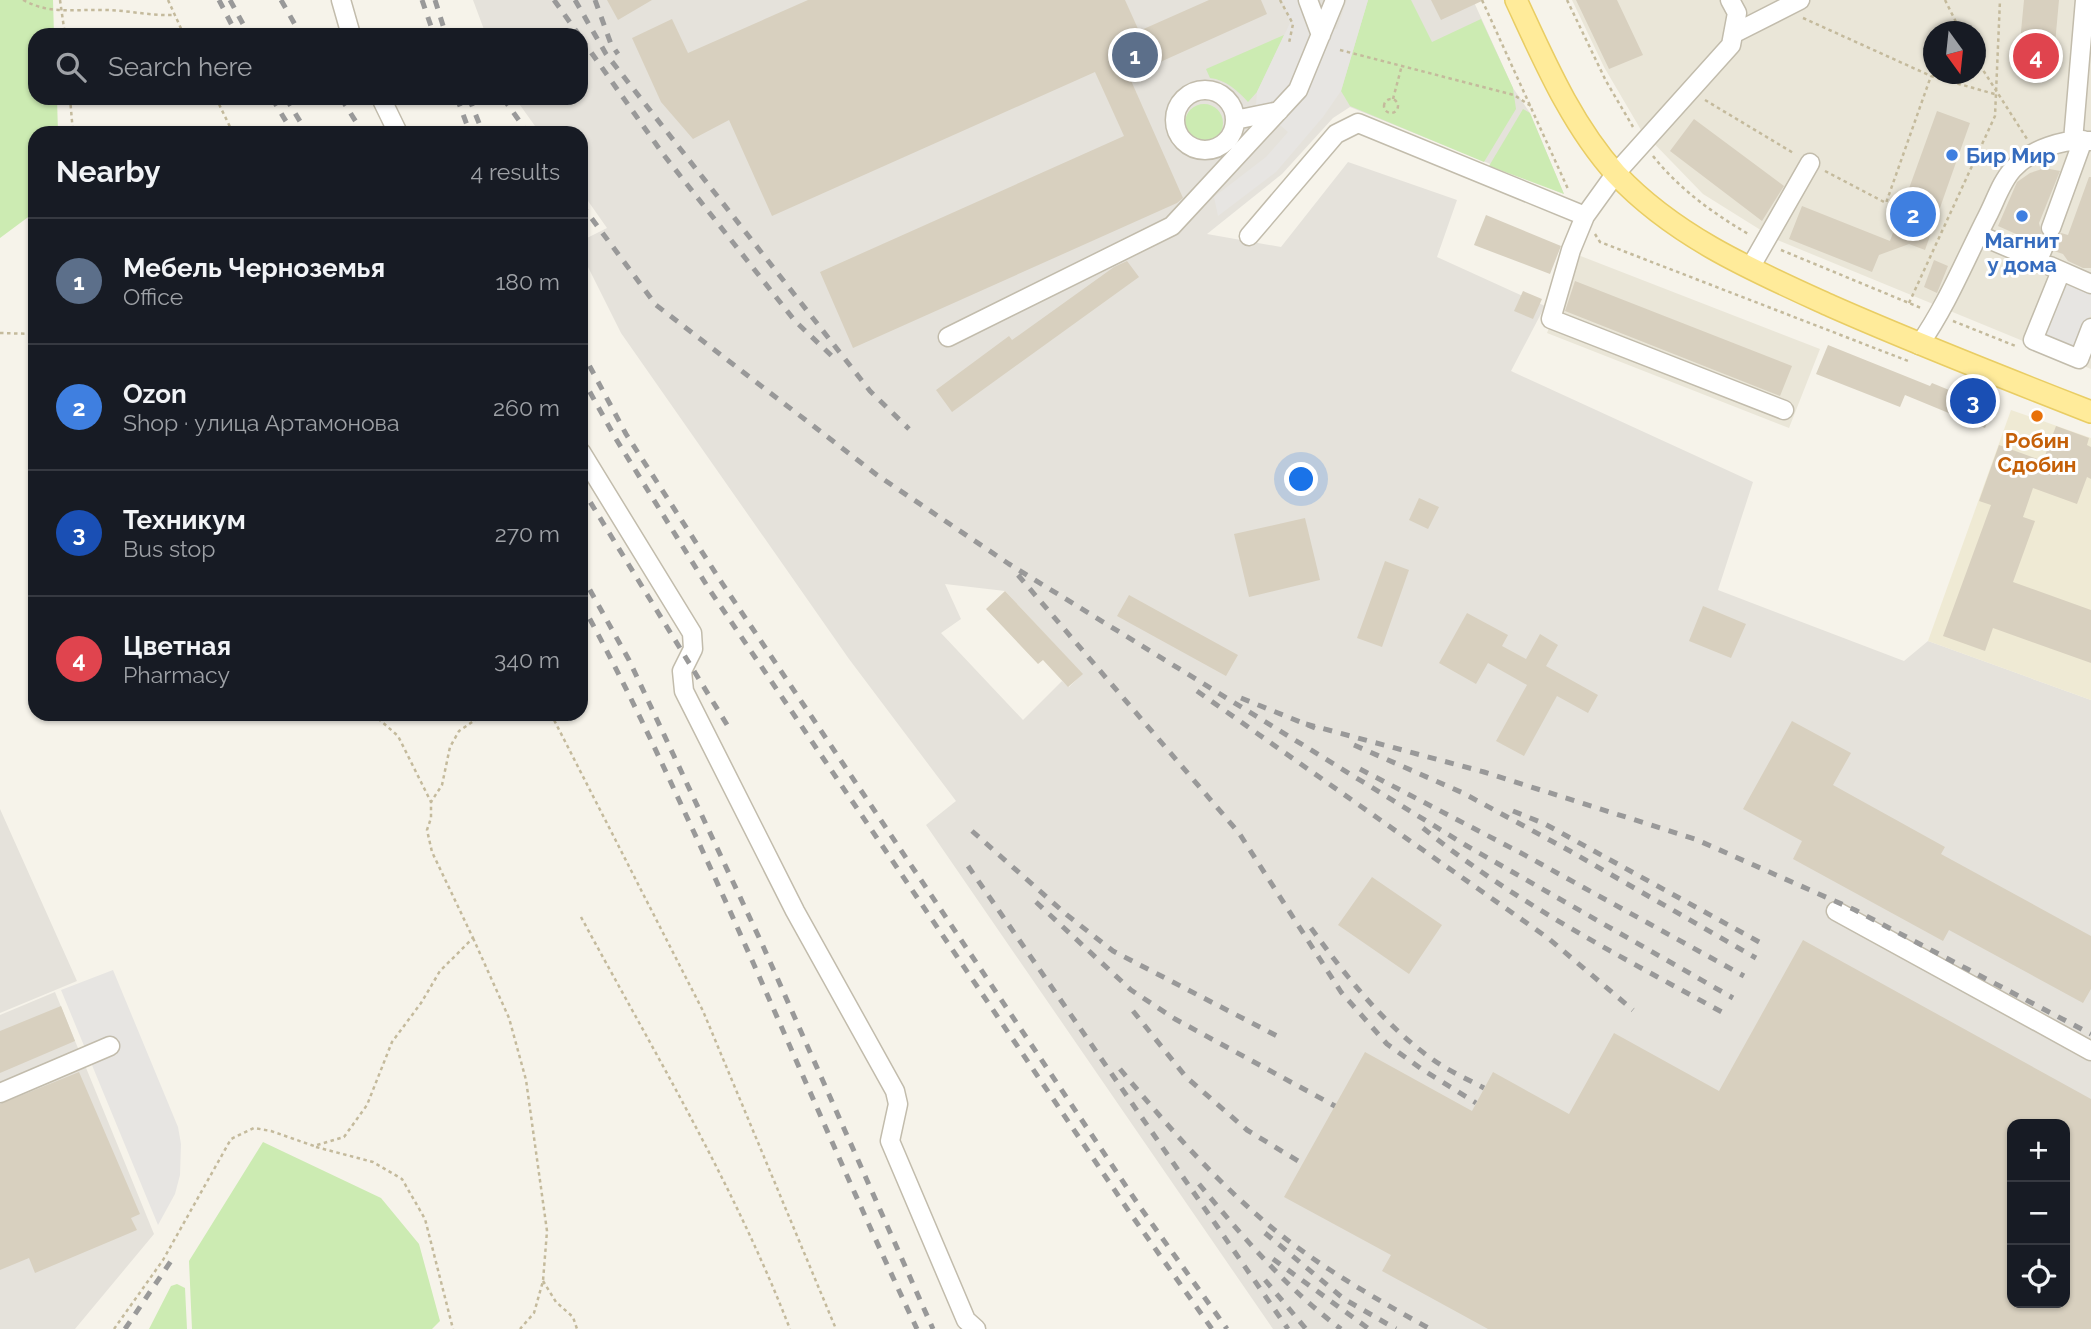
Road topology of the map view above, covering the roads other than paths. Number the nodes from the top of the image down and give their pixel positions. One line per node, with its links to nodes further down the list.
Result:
1 (341, 0): 8 (street)
2 (1308, 0): 10 (street)
3 (1335, 0): 10 (street)
4 (1516, 0): 18 (main road)
5 (1730, 0): 9 (street)
6 (1800, 0): 9 (street)
7 (2085, 0): 15 (street)
8 (349, 28)
9 (1733, 34): 18 (street)
10 (1321, 36): 12 (street)
11 (384, 105): 14 (street)
12 (1279, 111): 13 (street); 19 (street)
13 (1235, 120): 16 (street); 16 (street)
14 (395, 126)
15 (2082, 141): 21 (street); 22 (street)
16 (1203, 151): 19 (street)
17 (1810, 163): 24 (street)
18 (1616, 173): 20 (street); 24 (main road)
19 (1208, 187): 28 (street)
20 (1585, 216): 23 (street); 30 (street)
21 (2051, 228)
22 (1979, 235): 25 (street); 29 (street)
23 (1249, 236)
24 (1750, 268): 29 (main road)
25 (2061, 271): 26 (street); 27 (street)
26 (2091, 284)
27 (2091, 328)
28 (948, 337)
29 (1914, 353): 31 (main road)
30 (1784, 411)
31 (2091, 412)
32 (588, 463): 37 (street)
33 (1836, 911): 35 (street)
34 (110, 1046): 36 (street)
35 (2091, 1051)
36 (0, 1093)
37 (976, 1329)

